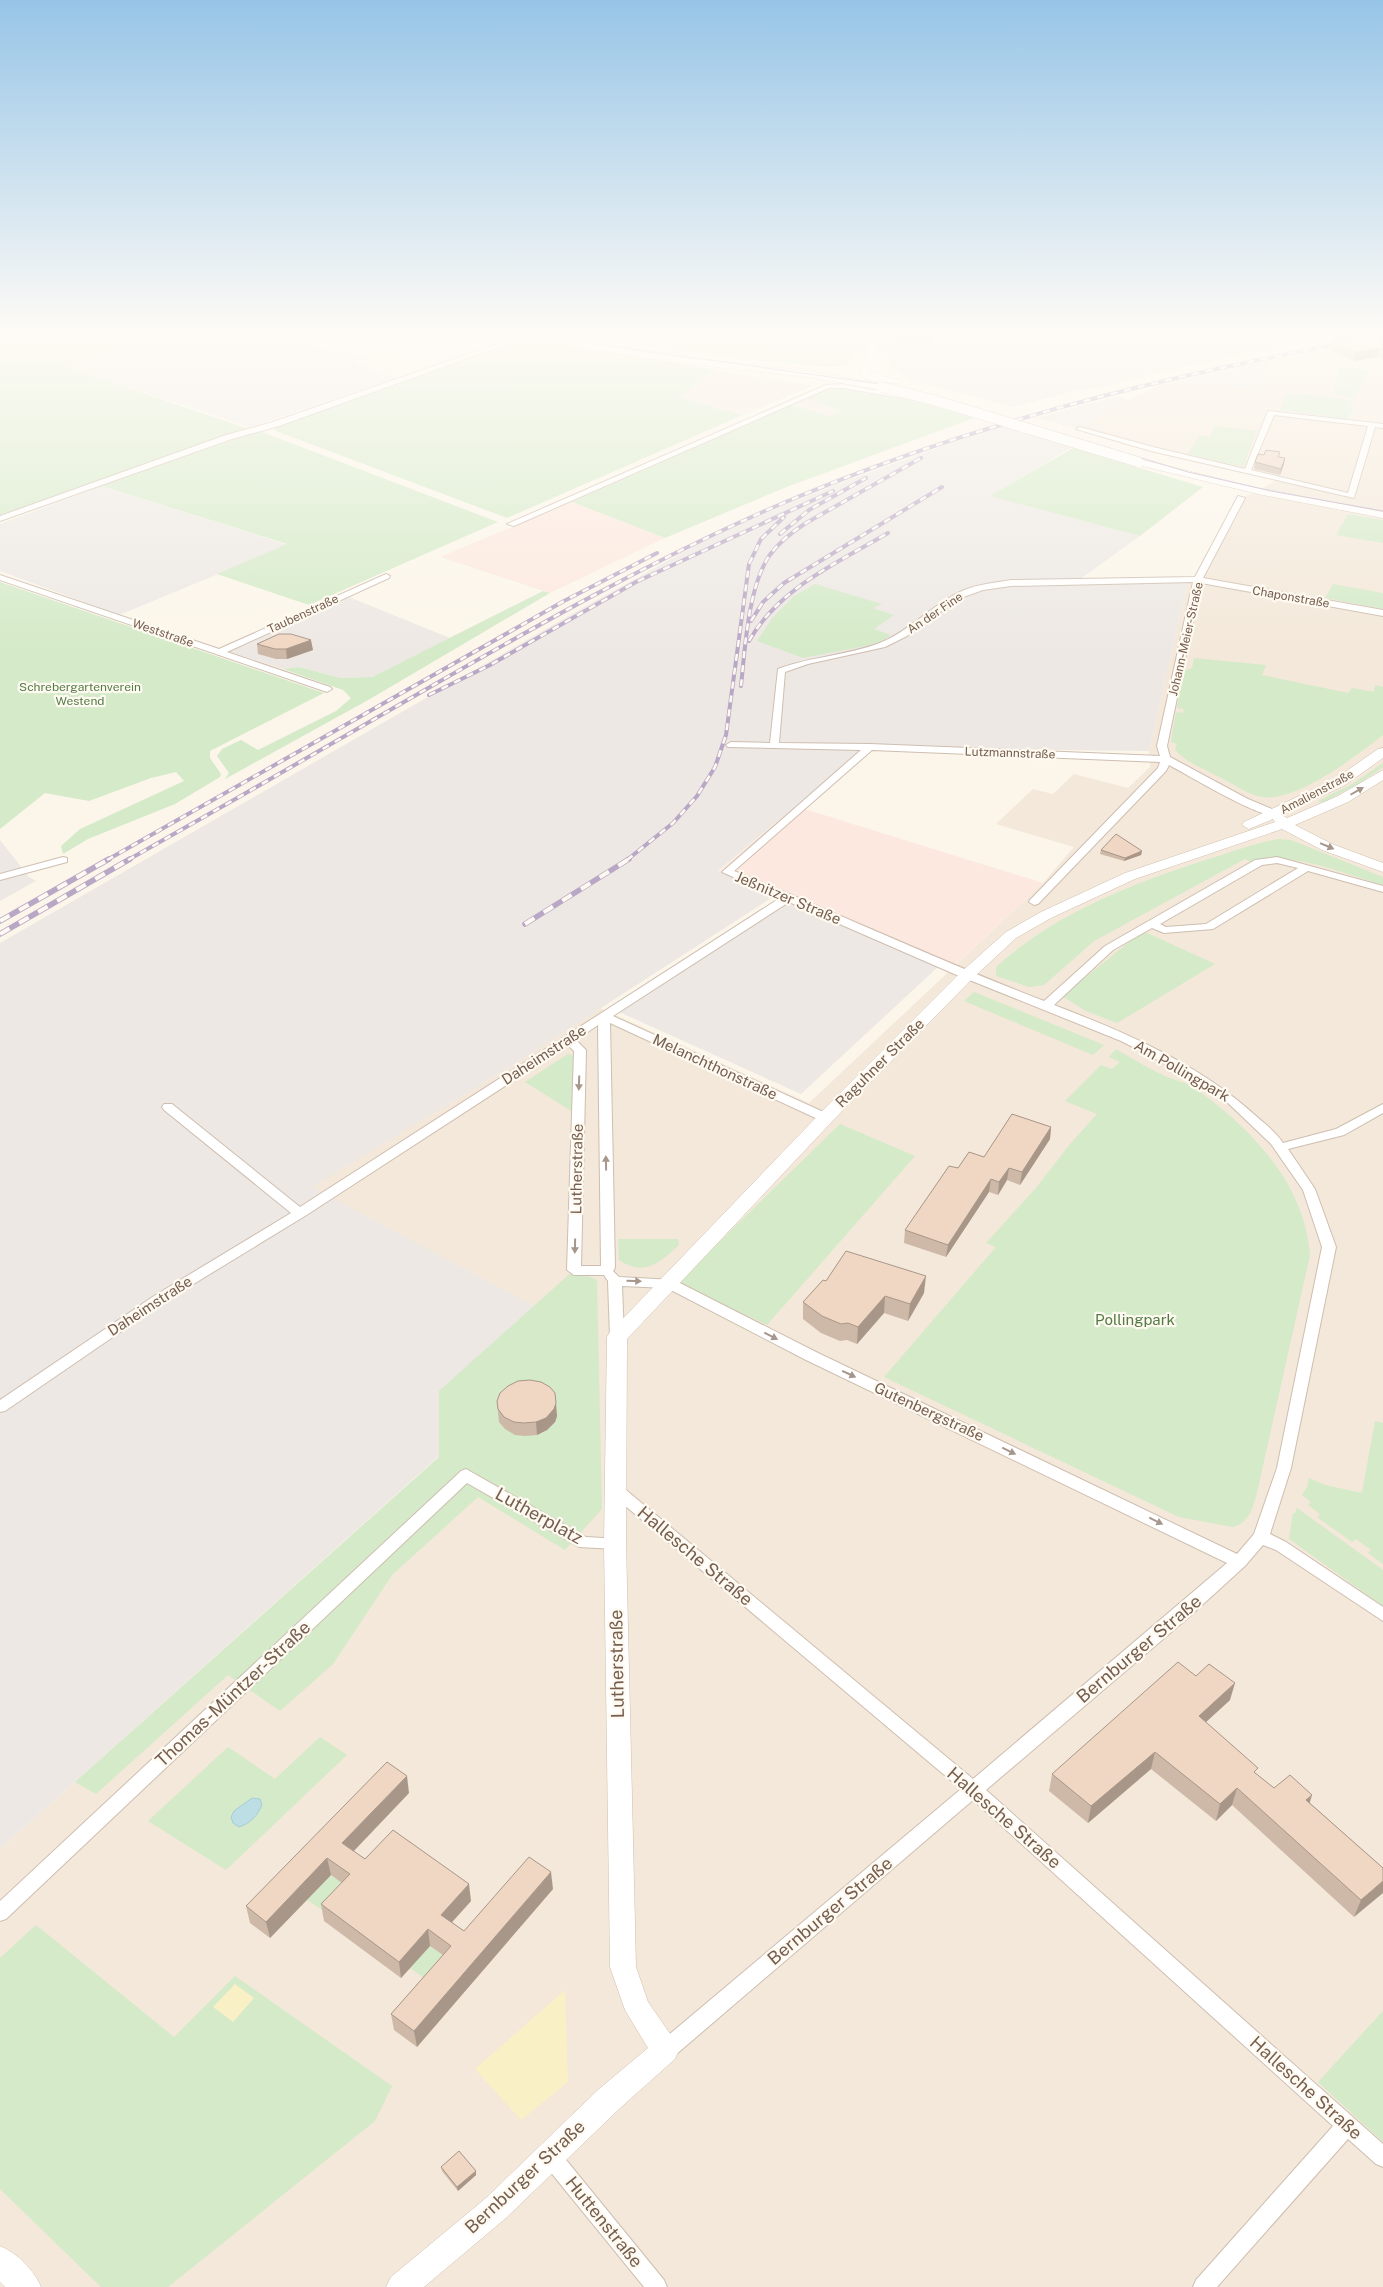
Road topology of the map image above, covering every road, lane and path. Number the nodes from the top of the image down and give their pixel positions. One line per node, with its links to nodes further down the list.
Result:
1 (219, 441): 12 (street)
2 (702, 441): 13 (street)
3 (1069, 441): 11 (main road, bridge)
4 (1102, 441): 10 (main road)
5 (1126, 441): 8 (street)
6 (1260, 441): 8 (street)
7 (1367, 441): 8 (street)
8 (1247, 472)
9 (1241, 498): 16 (street, Johann-Meier-Straße)
10 (1383, 506)
11 (1383, 515)
12 (0, 519)
13 (511, 524)
14 (386, 576): 18 (street, Taubenstraße)
15 (0, 577): 18 (street, Weststraße)
16 (1198, 580): 17 (street, Chaponstraße); 21 (street, An der Fine); 24 (street, Johann-Meier-Straße)
17 (1383, 613)
18 (219, 652): 19 (street, Weststraße)
19 (327, 690)
20 (731, 745): 21 (street, Lutzmannstraße)
21 (774, 746): 22 (street, Lutzmannstraße)
22 (870, 747): 24 (street, Lutzmannstraße); 34 (street, Jeßnitzer Straße)
23 (1383, 752): 26 (main road, Amalienstraße)
24 (1166, 759): 26 (street, Lutzmannstraße); 35 (street)
25 (1383, 774): 27 (main road, Amalienstraße, one-way to 25)
26 (1279, 819): 27 (main road, Amalienstraße); 31 (main road, one-way to 31); 37 (main road, Raguhner Straße)
27 (1297, 819): 28 (main road)
28 (1383, 855)
29 (63, 860): 32 (street)
30 (1308, 867): 33 (street); 36 (street); 36 (street)
31 (1383, 868)
32 (0, 877)
33 (1383, 889)
34 (789, 897): 37 (street, Jeßnitzer Straße); 39 (street, Daheimstraße)
35 (1034, 902)
36 (1152, 924): 38 (street)
37 (967, 975): 38 (street, Am Pollingpark); 43 (main road, Raguhner Straße)
38 (1046, 1006): 44 (street, Am Pollingpark)
39 (604, 1016): 40 (street, Daheimstraße); 43 (street, Melanchthonstraße); 46 (street, Lutherstraße, one-way to 39)
40 (569, 1039): 45 (street, Daheimstraße); 46 (street, Lutherstraße, one-way to 46)
41 (168, 1107): 45 (street)
42 (1383, 1108): 44 (street)
43 (826, 1118): 48 (main road, Raguhner Straße)
44 (1281, 1147): 53 (street, Am Pollingpark)
45 (300, 1213): 50 (street, Daheimstraße)
46 (608, 1268): 47 (street, Lutherstraße)
47 (615, 1281): 48 (street, Gutenbergstraße, one-way to 48); 49 (street, Lutherstraße)
48 (669, 1284): 49 (main road, Raguhner Straße); 55 (street, Gutenbergstraße, one-way to 55)
49 (617, 1337): 52 (main road, Lutherstraße)
50 (1, 1404)
51 (466, 1475): 54 (street, Lutherplatz); 58 (street, Thomas-Müntzer-Straße)
52 (615, 1489): 54 (main road, Lutherstraße); 57 (street, Hallesche Straße)
53 (1261, 1537): 55 (street, Bernburger Straße); 56 (street)
54 (615, 1543): 59 (main road, Lutherstraße)
55 (1239, 1562): 57 (street, Bernburger Straße)
56 (1383, 1615)
57 (973, 1789): 59 (street, Bernburger Straße); 60 (street, Hallesche Straße)
58 (0, 1913)
59 (666, 2050): 61 (main road, Bernburger Straße)
60 (1347, 2125): 62 (street, Hallesche Straße); 67 (street)
61 (551, 2157): 65 (main road, Bernburger Straße); 66 (street, Huttenstraße)
62 (1383, 2157)
63 (0, 2261): 64 (main road)
64 (26, 2287)
65 (401, 2287)
66 (657, 2287)
67 (1203, 2287)

